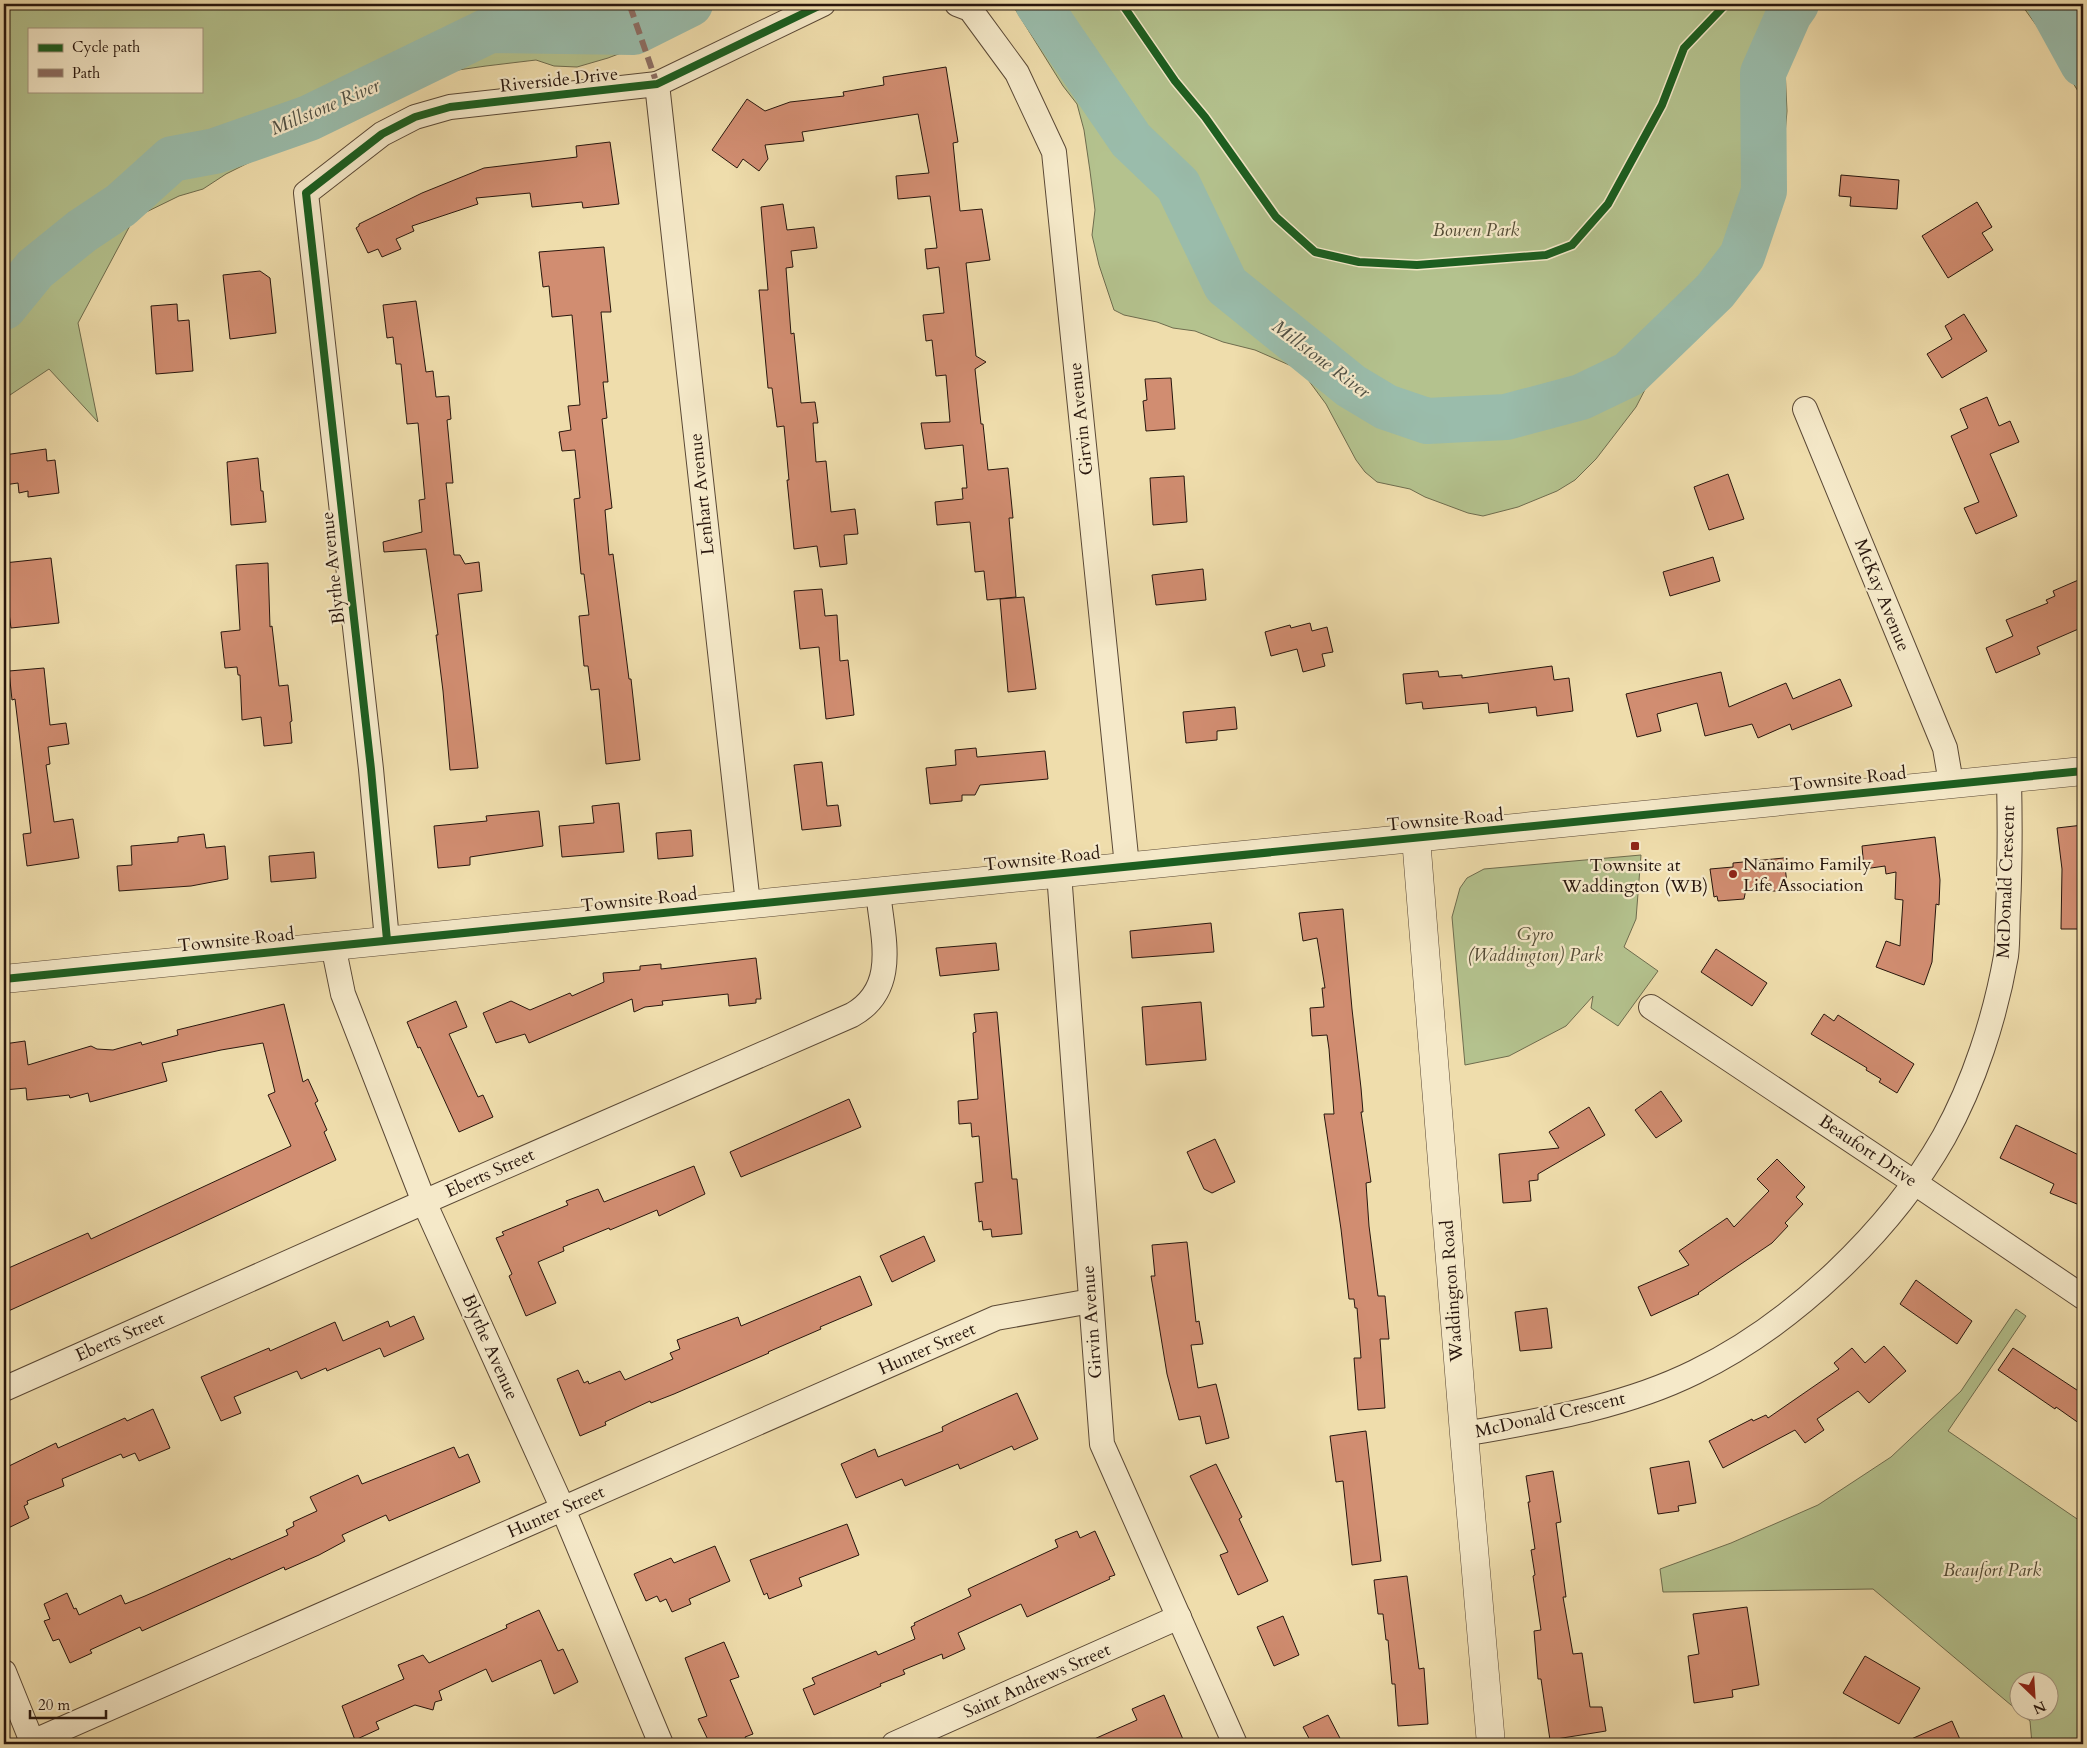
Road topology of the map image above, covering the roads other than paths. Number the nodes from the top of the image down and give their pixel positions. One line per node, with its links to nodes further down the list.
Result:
1 (823, 4): 3 (street, Riverside Drive)
2 (957, 4): 10 (street, Girvin Avenue)
3 (657, 84): 4 (street, Riverside Drive); 13 (street, Lenhart Avenue)
4 (306, 193): 14 (street, Blythe Avenue)
5 (1805, 409): 8 (street, McKay Avenue)
6 (2083, 771): 7 (street, Townsite Road)
7 (2009, 778): 8 (street, Townsite Road); 18 (street, McDonald Crescent)
8 (1951, 783): 9 (street, Townsite Road)
9 (1416, 838): 10 (street, Townsite Road); 23 (street, Waddington Road)
10 (1128, 866): 11 (street, Townsite Road)
11 (1059, 873): 12 (street, Townsite Road); 21 (street, Girvin Avenue)
12 (878, 891): 13 (street, Townsite Road); 19 (street, Eberts Street)
13 (748, 904): 14 (street, Townsite Road)
14 (387, 940): 15 (street, Townsite Road)
15 (333, 946): 16 (street, Townsite Road); 19 (street, Blythe Avenue)
16 (4, 979)
17 (1651, 1008): 18 (street, Beaufort Drive)
18 (1915, 1183): 20 (street, Beaufort Drive); 23 (street, McDonald Crescent)
19 (424, 1202): 22 (street, Eberts Street); 24 (street, Blythe Avenue)
20 (2083, 1297)
21 (1091, 1301): 24 (street, Hunter Street); 25 (street, Girvin Avenue)
22 (4, 1389)
23 (1464, 1434): 31 (street, Waddington Road)
24 (563, 1509): 27 (street, Hunter Street); 28 (street, Blythe Avenue)
25 (1179, 1618): 29 (street, Saint Andrews Street); 30 (street, Girvin Avenue)
26 (4, 1672): 27 (street)
27 (31, 1744)
28 (661, 1744)
29 (894, 1744)
30 (1235, 1744)
31 (1491, 1744)

